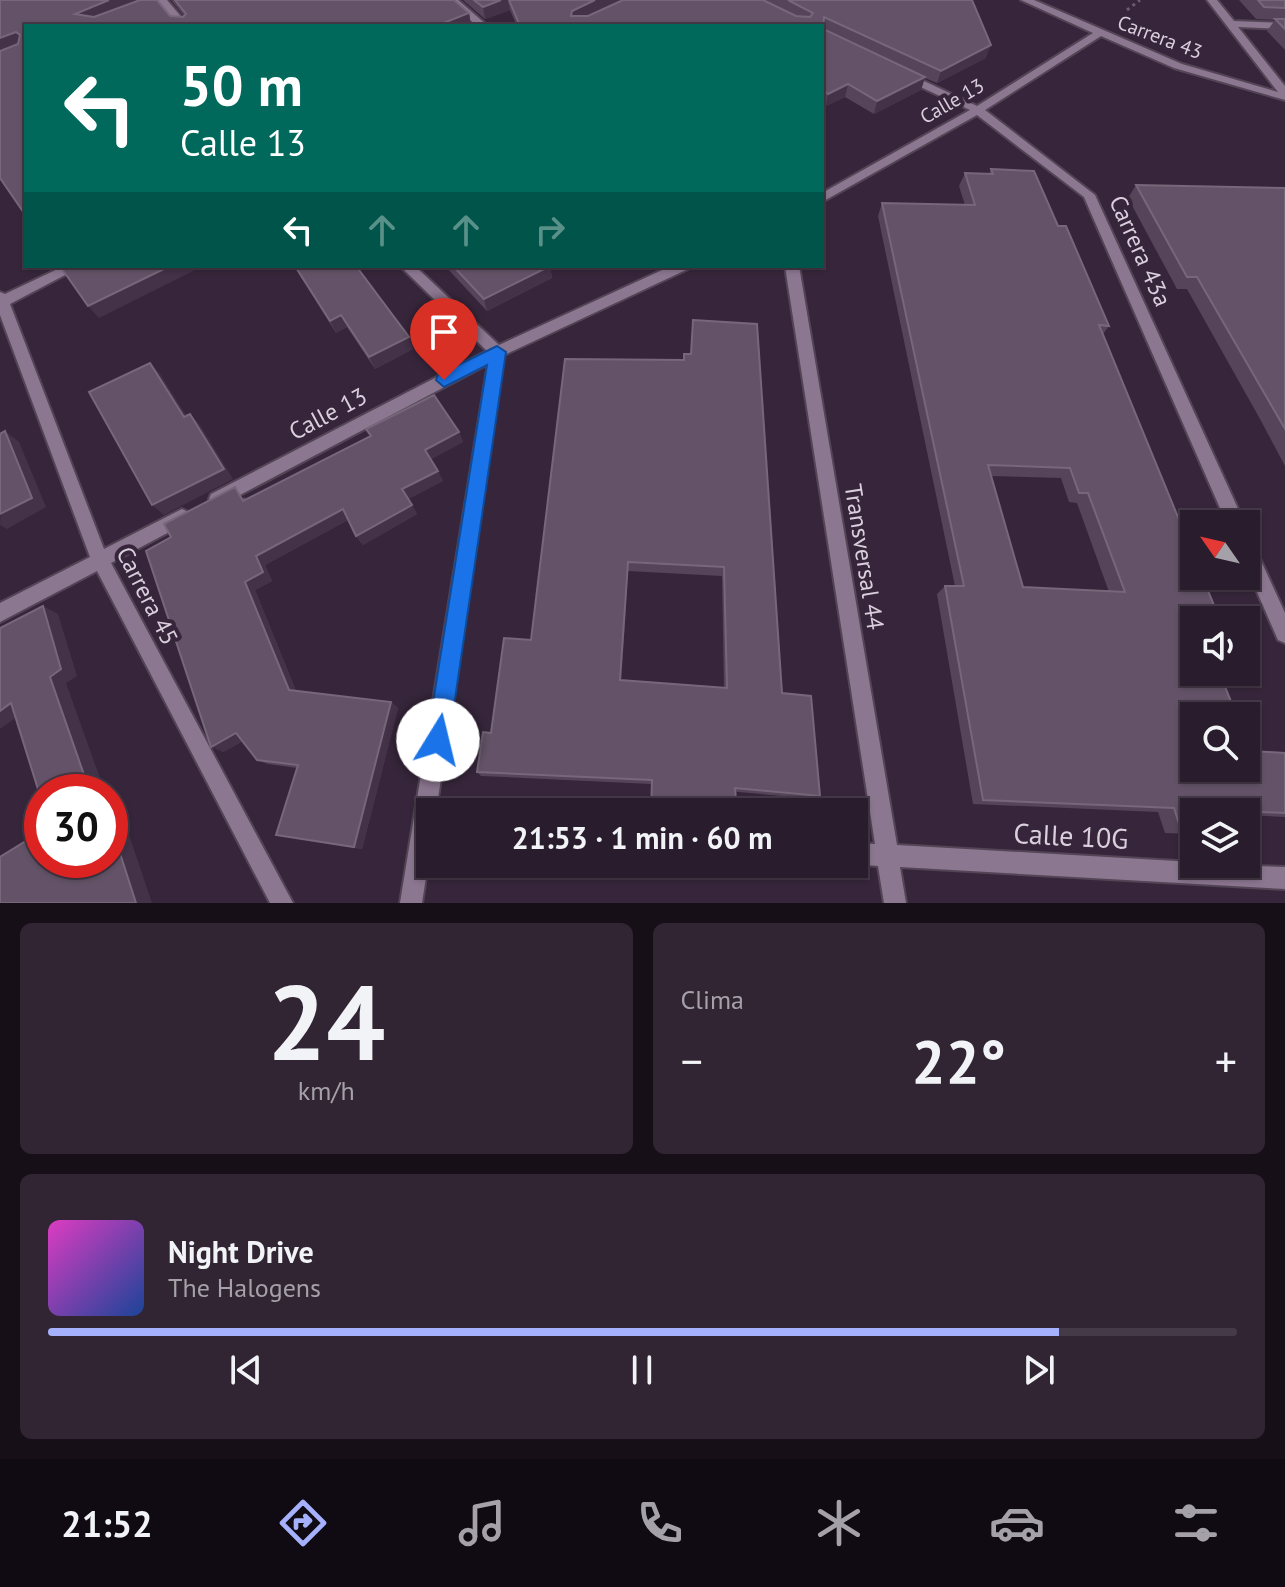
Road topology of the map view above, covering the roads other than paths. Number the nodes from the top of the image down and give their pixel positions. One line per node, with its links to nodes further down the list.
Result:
1 (161, 0): 5 (street); 6 (street)
2 (452, 0): 7 (street)
3 (1026, 0): 10 (street, Carrera 43)
4 (1212, 0): 8 (street)
5 (147, 5)
6 (182, 24)
7 (481, 24)
8 (1233, 24): 9 (street); 12 (street)
9 (1285, 26)
10 (1099, 33): 12 (street, Carrera 43); 13 (street, Calle 13)
11 (893, 69): 13 (street, Carrera 43a)
12 (1285, 95)
13 (978, 110): 14 (street, Calle 13); 21 (street, Carrera 43a)
14 (824, 197)
15 (71, 268): 19 (street)
16 (409, 268): 20 (street)
17 (679, 268): 20 (street, Calle 13)
18 (792, 268): 28 (street, Transversal 44)
19 (1, 301): 22 (street, Carrera 45)
20 (497, 352): 22 (street, Calle 13); 26 (street)
21 (1230, 510)
22 (100, 560): 24 (street, Calle 13); 31 (street, Carrera 45)
23 (1260, 578): 25 (street)
24 (0, 613)
25 (1285, 634)
26 (432, 798)
27 (868, 855): 28 (street, Calle 10G)
28 (889, 856): 30 (street, Calle 10G); 33 (street, Transversal 44)
29 (416, 878): 32 (street)
30 (1285, 878)
31 (282, 903)
32 (411, 903)
33 (895, 903)

